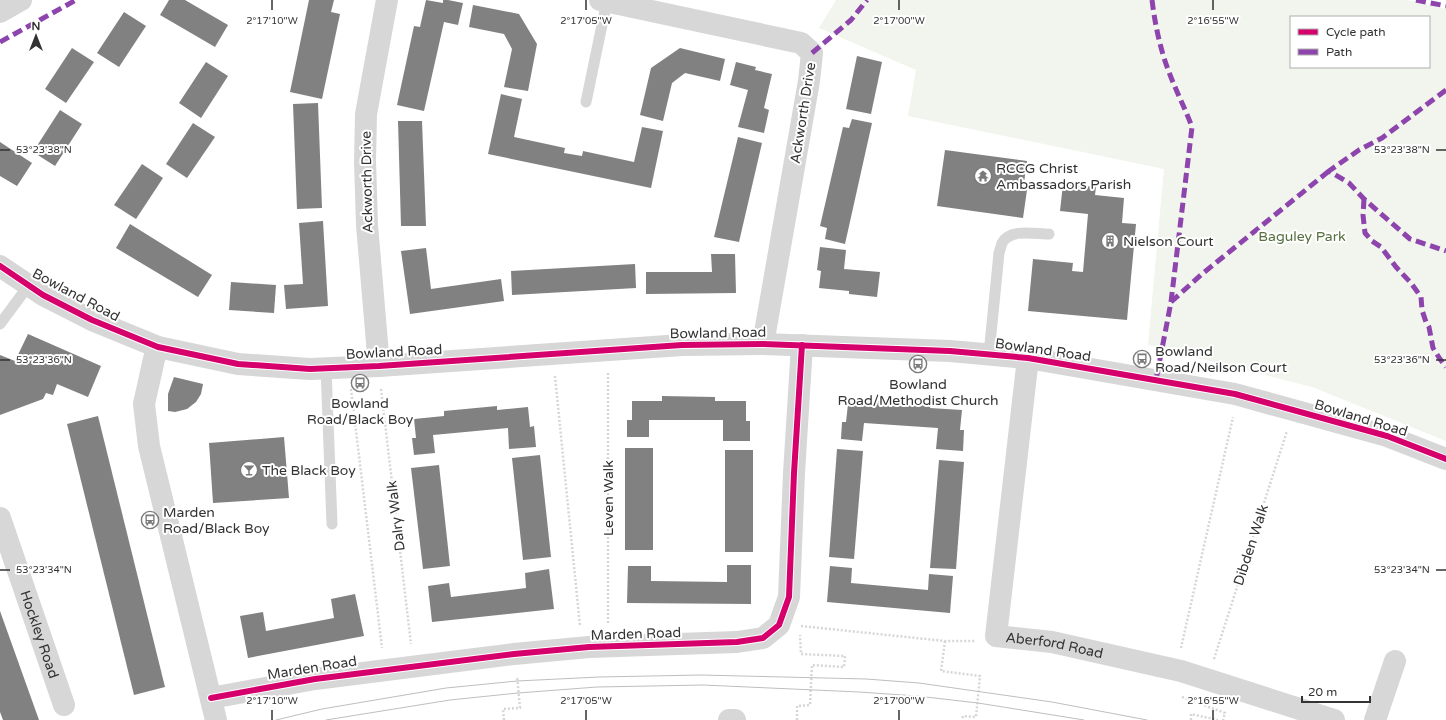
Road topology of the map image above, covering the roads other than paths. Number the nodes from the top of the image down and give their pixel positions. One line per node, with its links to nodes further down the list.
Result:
1 (22, 0): 4 (street)
2 (387, 0): 15 (street, Ackworth Drive)
3 (604, 1): 5 (lane); 10 (street, Ackworth Drive)
4 (0, 12)
5 (586, 102)
6 (1048, 234): 13 (lane)
7 (0, 266): 8 (street, Bowland Road)
8 (29, 285): 9 (lane); 12 (street, Bowland Road)
9 (0, 324)
10 (763, 344): 11 (street, Bowland Road); 15 (street, Bowland Road)
11 (802, 345): 13 (street, Bowland Road); 21 (street, Marden Road)
12 (158, 347): 16 (street, Bowland Road); 21 (street)
13 (989, 354): 14 (street, Bowland Road)
14 (1028, 358): 17 (street, Bowland Road); 26 (street, Aberford Road)
15 (379, 366): 16 (street, Bowland Road)
16 (326, 368): 19 (lane)
17 (1446, 459)
18 (0, 518): 22 (street, Hockley Road)
19 (332, 524)
20 (1395, 661): 27 (street)
21 (211, 698): 23 (street)
22 (64, 705)
23 (216, 720)
24 (728, 720): 25 (street)
25 (735, 720)
26 (1334, 720)
27 (1375, 720)

